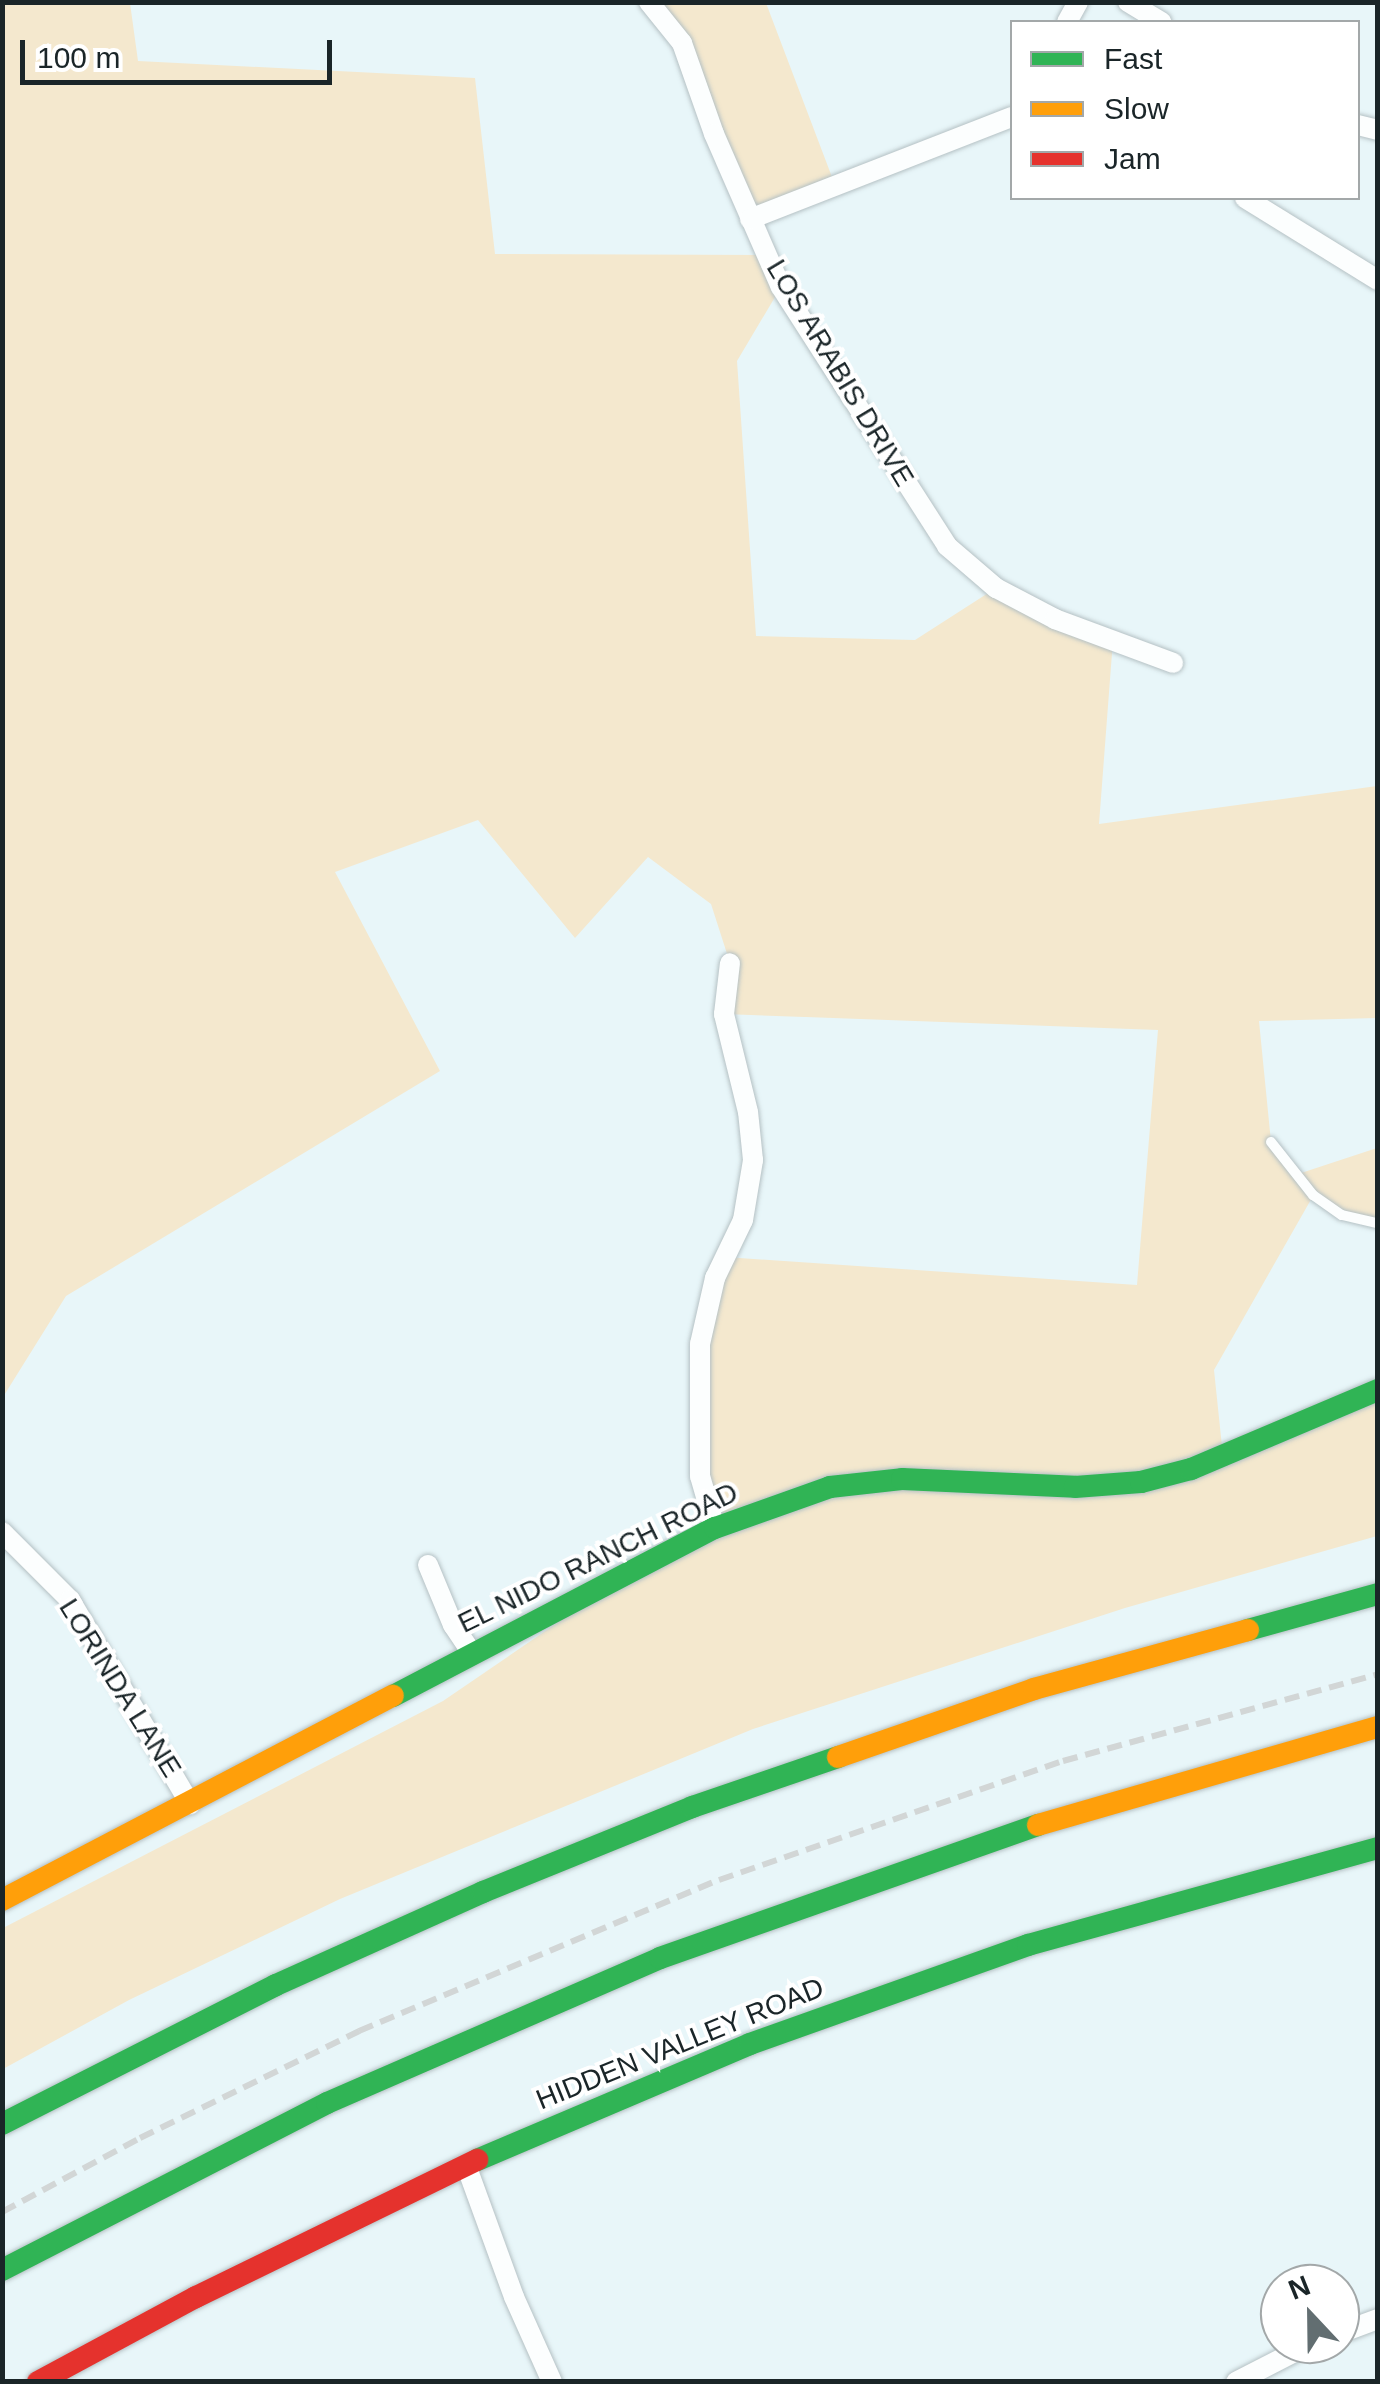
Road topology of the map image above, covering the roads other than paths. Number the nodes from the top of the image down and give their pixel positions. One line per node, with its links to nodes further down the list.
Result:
1 (648, 2): 6 (street, LOS ARABIS DRIVE)
2 (1128, 2): 3 (street)
3 (1157, 20)
4 (1010, 117): 6 (street)
5 (1248, 200): 7 (street)
6 (750, 218): 8 (street, LOS ARABIS DRIVE)
7 (1378, 280)
8 (1173, 662)
9 (730, 963): 13 (street)
10 (1271, 1142): 11 (lane)
11 (1378, 1223)
12 (1378, 1390): 13 (main road, EL NIDO RANCH ROAD)
13 (715, 1528): 17 (main road, EL NIDO RANCH ROAD)
14 (2, 1532): 19 (street, LORINDA LANE)
15 (428, 1565): 17 (street)
16 (1378, 1594): 22 (main road)
17 (472, 1653): 19 (main road, EL NIDO RANCH ROAD)
18 (1378, 1727): 24 (main road)
19 (190, 1804): 21 (main road, EL NIDO RANCH ROAD)
20 (1378, 1848): 23 (main road, HIDDEN VALLEY ROAD)
21 (2, 1900)
22 (2, 2124)
23 (466, 2165): 28 (main road, HIDDEN VALLEY ROAD); 29 (street)
24 (84, 2226): 25 (main road); 26 (main road)
25 (2, 2270)
26 (2, 2285)
27 (1271, 2364): 30 (street)
28 (38, 2382)
29 (552, 2382)
30 (1236, 2382)

